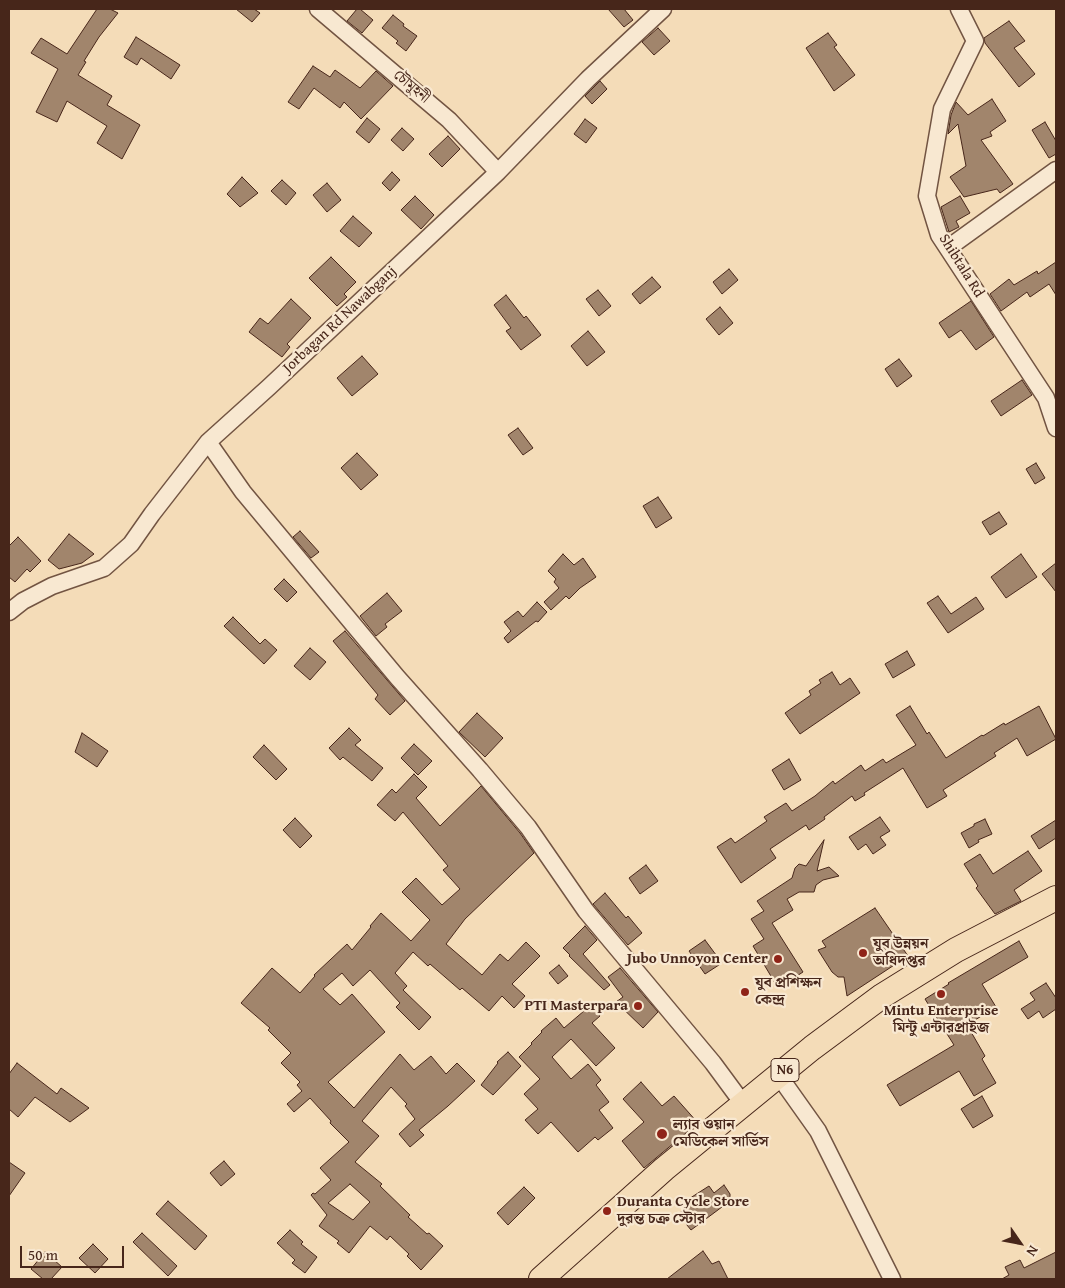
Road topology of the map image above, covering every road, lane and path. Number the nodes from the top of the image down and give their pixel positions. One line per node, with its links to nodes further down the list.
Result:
1 (318, 9): 5 (street, চৌমুহনী)
2 (663, 9): 5 (street, Jorbagan Rd Nawabganj)
3 (959, 9): 6 (street, Shibtala Rd)
4 (1056, 170): 6 (street)
5 (498, 172): 8 (street, Jorbagan Rd Nawabganj)
6 (948, 248): 7 (street, Shibtala Rd)
7 (1056, 428)
8 (208, 442): 9 (street, Jorbagan Rd Nawabganj); 12 (street)
9 (9, 612)
10 (1056, 898): 11 (highway, N6)
11 (779, 1076): 12 (highway, N6); 14 (street)
12 (744, 1105): 13 (highway, N6)
13 (540, 1279)
14 (892, 1279)

